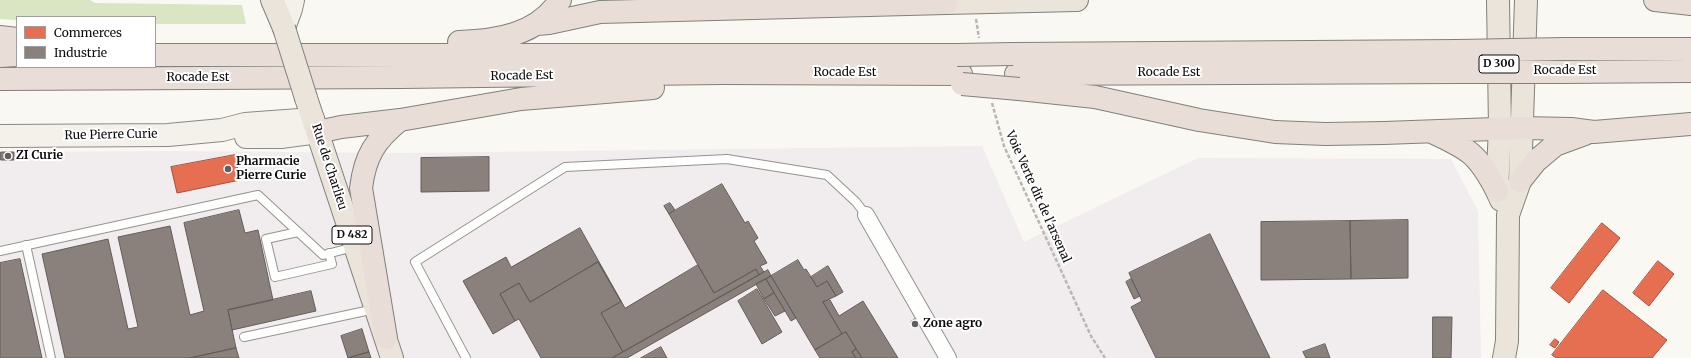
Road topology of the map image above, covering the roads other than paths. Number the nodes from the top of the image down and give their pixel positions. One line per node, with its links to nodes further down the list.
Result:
1 (272, 0): 12 (main road, Rue de Charlieu)
2 (293, 0): 12 (street)
3 (560, 0): 11 (highway)
4 (837, 0): 9 (street)
5 (1077, 0): 9 (main road)
6 (1498, 0): 29 (main road, D 300)
7 (1526, 0): 30 (main road, D 300)
8 (1655, 0): 10 (highway)
9 (946, 3): 11 (highway)
10 (1691, 4)
11 (537, 24): 17 (highway)
12 (284, 28): 28 (main road, Rue de Charlieu / D 482, bridge)
13 (0, 37): 14 (highway)
14 (16, 39)
15 (1691, 49): 20 (highway, Rocade Est, bridge)
16 (156, 55): 17 (highway, Rocade Est)
17 (378, 55): 21 (highway, Rocade Est)
18 (0, 56): 19 (highway)
19 (16, 56)
20 (1459, 62): 22 (highway, Rocade Est, bridge); 23 (highway, Rocade Est)
21 (960, 71): 23 (highway, Rocade Est, bridge); 23 (highway, bridge); 24 (highway, Rocade Est)
22 (1691, 71)
23 (1016, 72): 31 (highway)
24 (722, 73): 25 (highway, Rocade Est); 26 (highway)
25 (0, 79)
26 (400, 120): 28 (highway); 45 (highway)
27 (1691, 124): 32 (highway)
28 (315, 126): 33 (street, Rue Pierre Curie); 40 (main road, Rue de Charlieu / D 482)
29 (1500, 128): 30 (highway); 31 (highway); 35 (main road)
30 (1522, 128): 32 (highway); 34 (main road)
31 (1429, 131): 35 (highway)
32 (1594, 132): 34 (highway)
33 (0, 136)
34 (1520, 181): 37 (main road)
35 (1497, 191): 37 (main road)
36 (866, 215): 48 (lane); 49 (street)
37 (1508, 215): 46 (main road)
38 (298, 232): 39 (lane); 42 (lane); 42 (lane)
39 (26, 245): 41 (lane); 47 (lane)
40 (355, 246): 42 (lane); 43 (main road, Rue de Charlieu / D 482)
41 (0, 251)
42 (329, 253)
43 (376, 309): 44 (lane); 45 (main road, Rue de Charlieu / D 482)
44 (244, 337)
45 (389, 348)
46 (1508, 352)
47 (51, 358)
48 (466, 358)
49 (948, 358)

